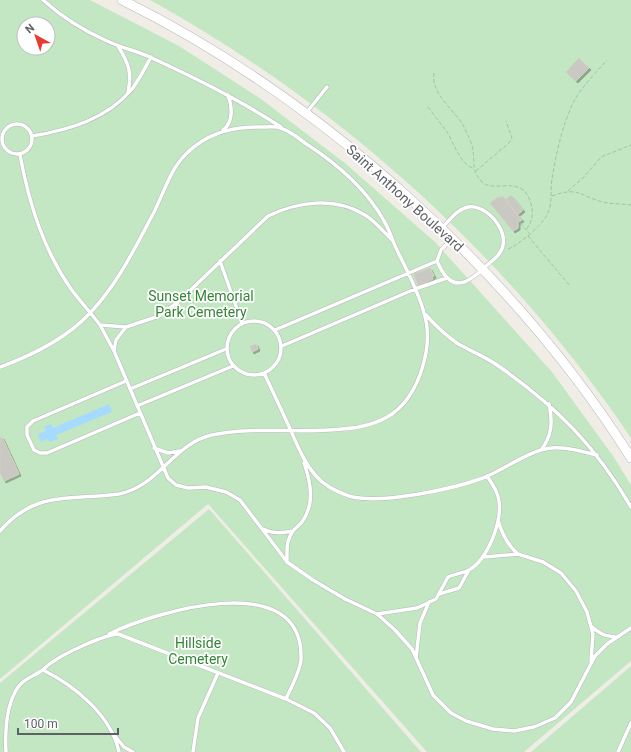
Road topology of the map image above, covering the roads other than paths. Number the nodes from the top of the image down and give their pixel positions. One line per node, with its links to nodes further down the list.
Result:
1 (43, 0): 3 (lane)
2 (122, 0): 8 (street, Saint Anthony Boulevard)
3 (118, 46): 4 (lane); 6 (lane)
4 (151, 57): 6 (lane); 7 (lane)
5 (326, 87): 8 (lane)
6 (127, 94): 11 (lane)
7 (228, 95): 9 (lane); 10 (lane)
8 (305, 113): 14 (street, Saint Anthony Boulevard)
9 (282, 128): 10 (lane); 16 (lane)
10 (222, 131): 23 (lane)
11 (32, 136): 12 (lane); 13 (lane)
12 (1, 143): 13 (lane)
13 (20, 155): 23 (lane)
14 (441, 228): 15 (street, Saint Anthony Boulevard); 19 (lane)
15 (452, 239): 18 (lane); 19 (street, Saint Anthony Boulevard)
16 (394, 242): 17 (lane); 20 (lane)
17 (220, 261): 25 (lane); 27 (lane)
18 (437, 261): 20 (lane); 21 (lane)
19 (483, 270): 21 (lane); 45 (street, Saint Anthony Boulevard)
20 (408, 274): 22 (lane); 28 (lane)
21 (447, 278): 22 (lane)
22 (415, 290): 24 (lane); 29 (lane)
23 (90, 313): 26 (lane); 33 (lane)
24 (425, 314): 37 (lane); 40 (lane)
25 (242, 323): 28 (lane); 30 (lane)
26 (100, 325): 27 (lane); 31 (lane)
27 (126, 327): 31 (lane)
28 (275, 330): 29 (lane)
29 (282, 346): 34 (lane)
30 (226, 349): 32 (lane); 36 (lane)
31 (114, 351): 35 (lane)
32 (233, 366): 34 (lane); 38 (lane)
33 (0, 367)
34 (264, 373): 40 (lane)
35 (126, 381): 36 (lane); 39 (lane)
36 (130, 389): 38 (lane)
37 (549, 404): 42 (lane); 44 (lane)
38 (137, 406): 39 (lane)
39 (140, 413): 41 (lane)
40 (292, 432): 43 (lane); 46 (lane)
41 (154, 448): 43 (lane); 47 (lane)
42 (541, 450): 44 (lane); 48 (lane)
43 (180, 451): 47 (lane)
44 (597, 455): 49 (lane)
45 (631, 458)
46 (304, 460): 48 (lane); 53 (lane)
47 (163, 469): 51 (lane); 52 (lane)
48 (487, 476): 50 (lane)
49 (631, 507)
50 (498, 519): 54 (lane); 55 (lane)
51 (262, 528): 53 (lane); 56 (lane)
52 (0, 531)
53 (293, 531): 56 (lane)
54 (518, 554): 55 (lane); 61 (lane)
55 (484, 557): 57 (lane)
56 (287, 562): 60 (lane)
57 (469, 570): 58 (lane); 58 (lane)
58 (439, 594): 59 (lane)
59 (429, 602): 60 (lane); 65 (lane)
60 (377, 614): 65 (lane)
61 (591, 626): 64 (lane); 66 (lane)
62 (631, 628): 64 (lane)
63 (107, 635): 67 (lane); 68 (lane); 69 (lane)
64 (616, 637): 66 (lane)
65 (416, 659): 66 (lane)
66 (591, 662)
67 (43, 670): 71 (lane); 72 (lane)
68 (218, 673): 69 (lane); 75 (lane)
69 (286, 699): 76 (lane)
70 (631, 723): 77 (lane)
71 (113, 734): 73 (lane); 74 (lane)
72 (6, 752)
73 (118, 752)
74 (133, 752)
75 (193, 752)
76 (344, 752)
77 (618, 752)

